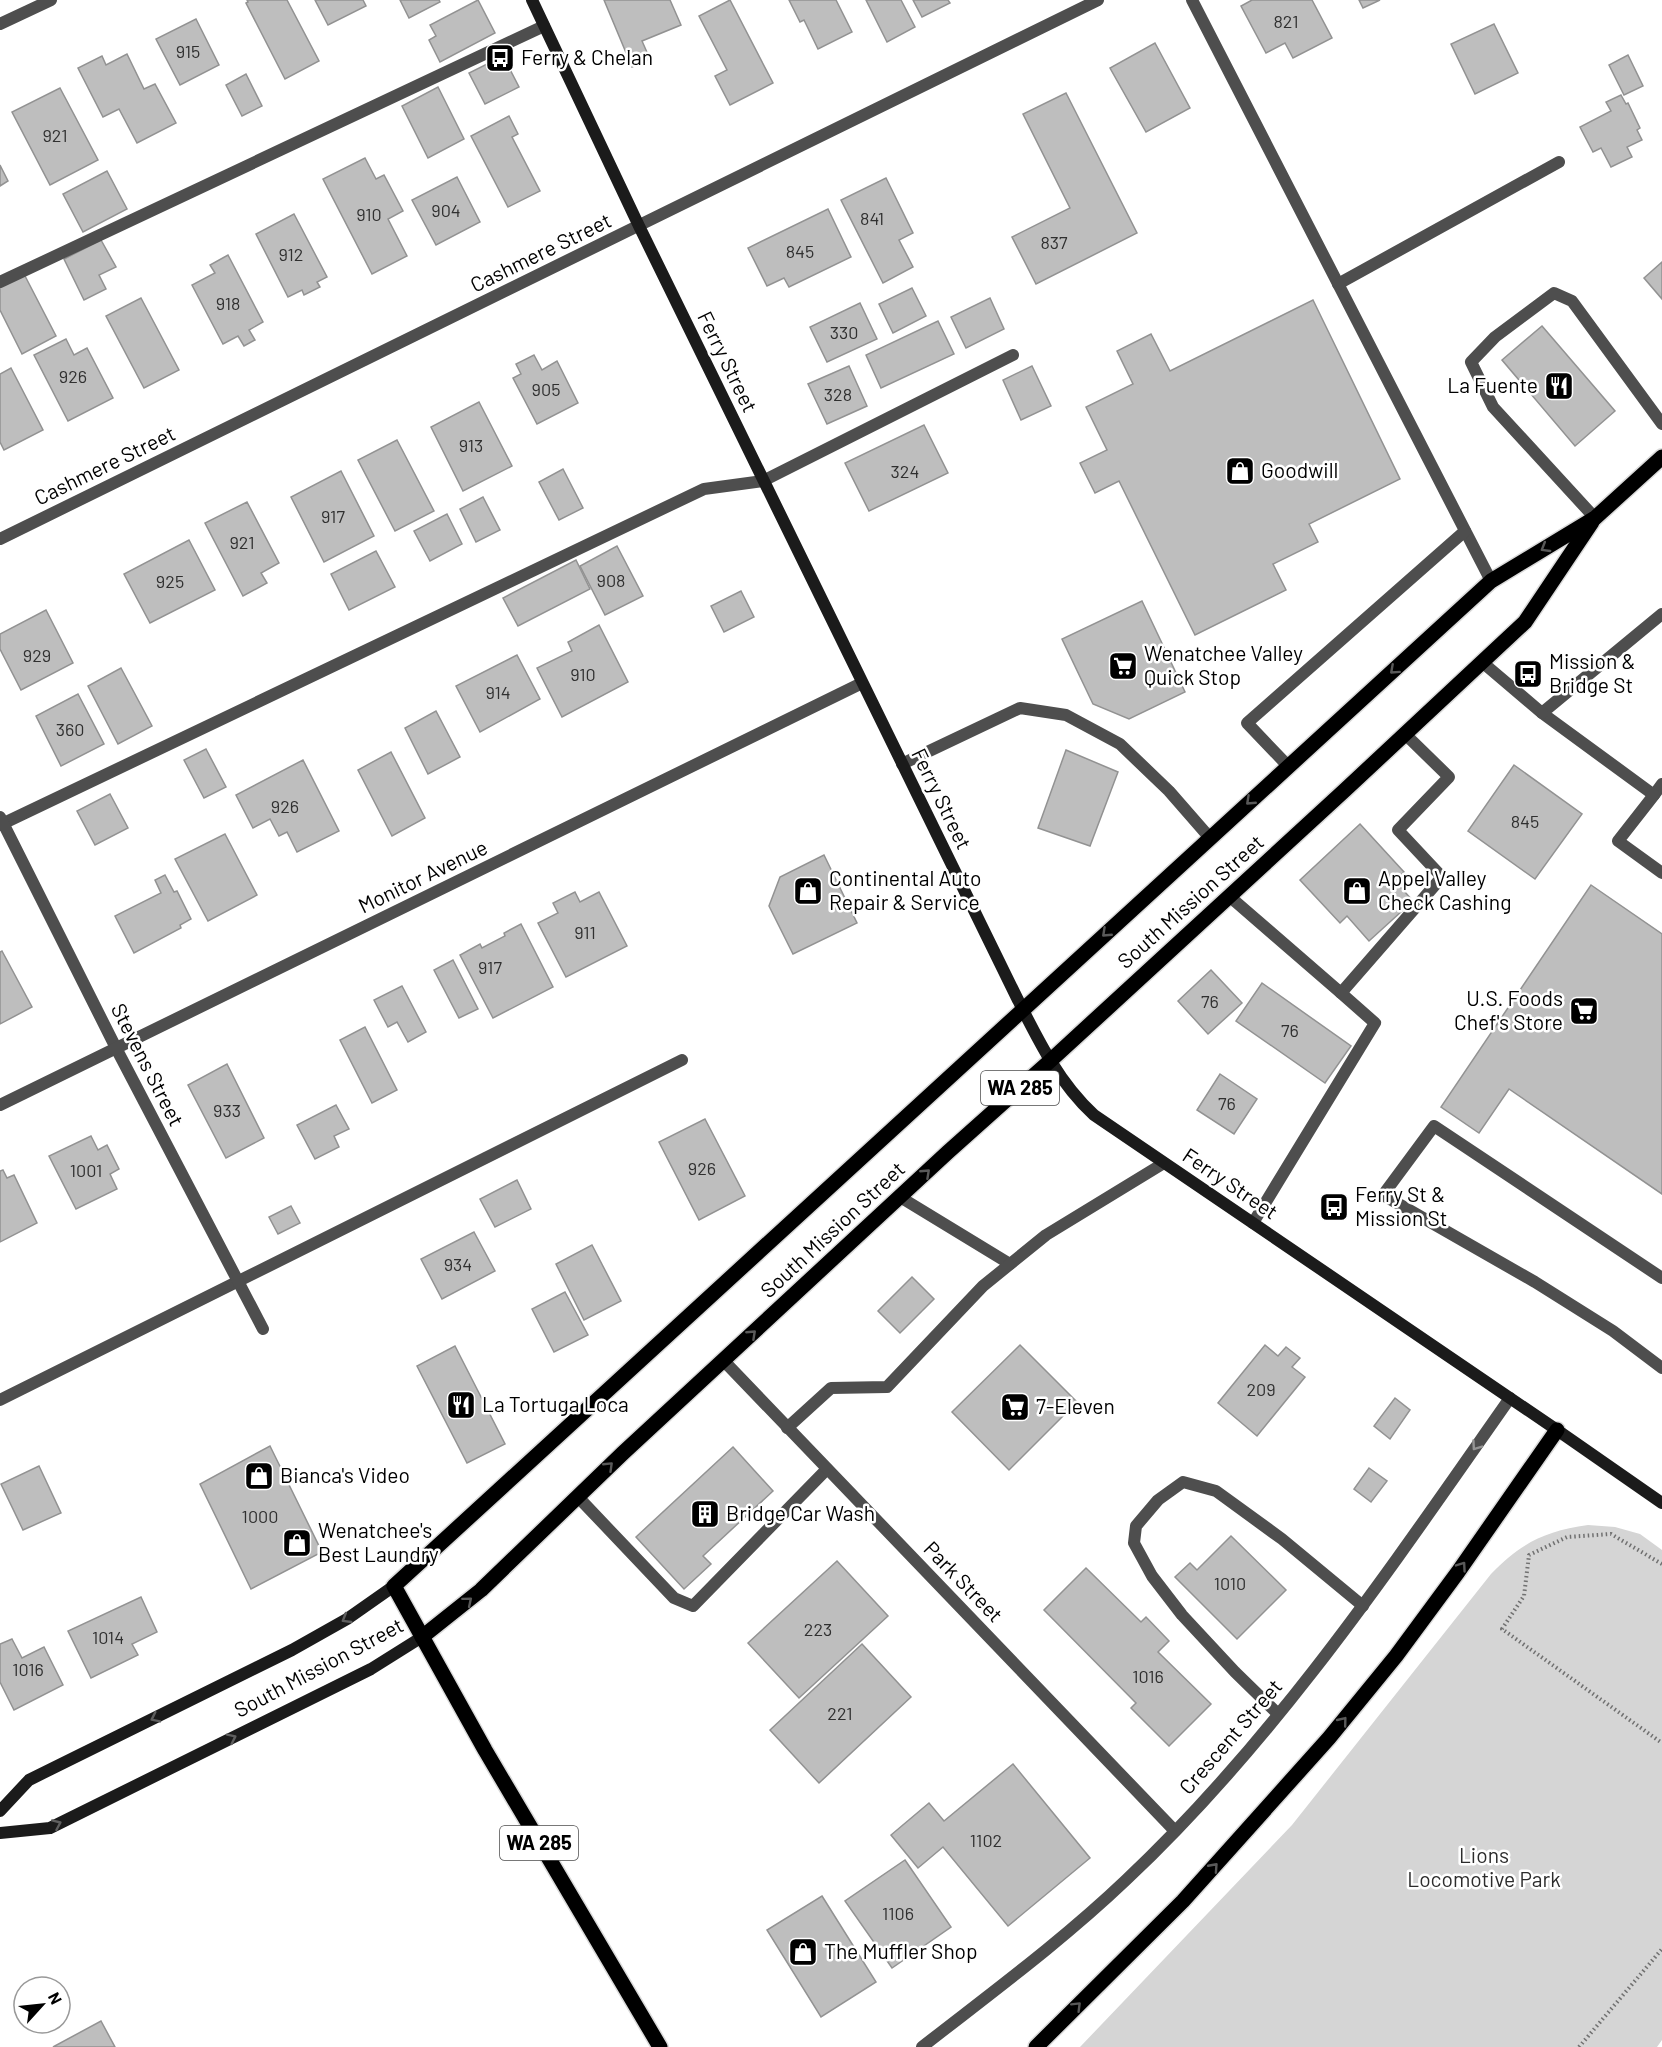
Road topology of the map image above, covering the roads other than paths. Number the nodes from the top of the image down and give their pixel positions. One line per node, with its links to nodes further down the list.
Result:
1 (51, 0): 5 (street)
2 (532, 0): 6 (main road, Ferry Street)
3 (1098, 0): 8 (street, Cashmere Street)
4 (1192, 0): 10 (street)
5 (0, 24)
6 (544, 26): 8 (main road, Ferry Street); 9 (street)
7 (1559, 162): 10 (street)
8 (639, 226): 14 (main road, Ferry Street); 17 (street, Cashmere Street)
9 (0, 282)
10 (1338, 284): 16 (street)
11 (1013, 355): 14 (street)
12 (1662, 424): 15 (street)
13 (1662, 457): 15 (main road, South Mission Street / WA 285)
14 (763, 481): 21 (main road, Ferry Street); 28 (street)
15 (1595, 518): 18 (main road, South Mission Street / WA 285, one-way to 18); 20 (main road, South Mission Street / WA 285)
16 (1465, 531): 18 (street); 25 (street)
17 (0, 538)
18 (1491, 581): 25 (main road, South Mission Street / WA 285, one-way to 25)
19 (1662, 614): 22 (street)
20 (1482, 662): 22 (street); 23 (main road, South Mission Street / WA 285)
21 (862, 683): 24 (main road, Ferry Street); 34 (street, Monitor Avenue)
22 (1542, 713): 27 (street)
23 (1405, 734): 31 (main road, South Mission Street / WA 285); 32 (street)
24 (902, 764): 29 (street); 33 (main road, Ferry Street)
25 (1288, 766): 29 (main road, South Mission Street / WA 285, one-way to 29)
26 (1662, 784): 27 (street)
27 (1654, 795): 30 (street)
28 (1, 822): 34 (street, Stevens Street)
29 (1210, 838): 33 (main road, South Mission Street / WA 285, one-way to 33)
30 (1662, 873)
31 (1229, 896): 32 (street); 36 (main road, South Mission Street / WA 285)
32 (1341, 993): 40 (street)
33 (1023, 1010): 36 (main road, Ferry Street); 54 (main road, South Mission Street / WA 285)
34 (116, 1048): 37 (street, Monitor Avenue); 43 (street, Stevens Street)
35 (682, 1060): 43 (street)
36 (1050, 1061): 38 (main road, Ferry Street); 39 (main road, South Mission Street / WA 285, one-way to 36)
37 (0, 1105)
38 (1164, 1162): 40 (main road, Ferry Street); 41 (street)
39 (900, 1197): 41 (street); 45 (main road, South Mission Street / WA 285, one-way to 39)
40 (1253, 1223): 47 (main road, Ferry Street)
41 (1010, 1264): 49 (street)
42 (1662, 1278): 46 (street)
43 (238, 1281): 44 (street, Stevens Street); 48 (street)
44 (263, 1329)
45 (723, 1360): 49 (street, Park Street); 52 (main road, South Mission Street / WA 285, one-way to 45)
46 (1662, 1368)
47 (1510, 1398): 50 (main road, Ferry Street); 55 (street, Crescent Street, one-way to 55)
48 (0, 1401)
49 (787, 1428): 51 (street, Park Street)
50 (1557, 1430): 53 (main road, Ferry Street); 63 (main road, one-way to 50)
51 (827, 1469): 52 (street); 59 (street, Park Street)
52 (578, 1497): 56 (main road, South Mission Street / WA 285, one-way to 52)
53 (1662, 1503)
54 (394, 1586): 56 (main road, WA 285); 58 (main road, South Mission Street, one-way to 58)
55 (1363, 1606): 57 (street, Crescent Street); 57 (street)
56 (422, 1637): 60 (main road, South Mission Street, one-way to 56); 61 (main road, WA 285)
57 (1278, 1714): 59 (street, Crescent Street)
58 (0, 1810)
59 (1174, 1831): 62 (street, Crescent Street)
60 (0, 1833)
61 (660, 2047)
62 (922, 2047)
63 (1036, 2047)

